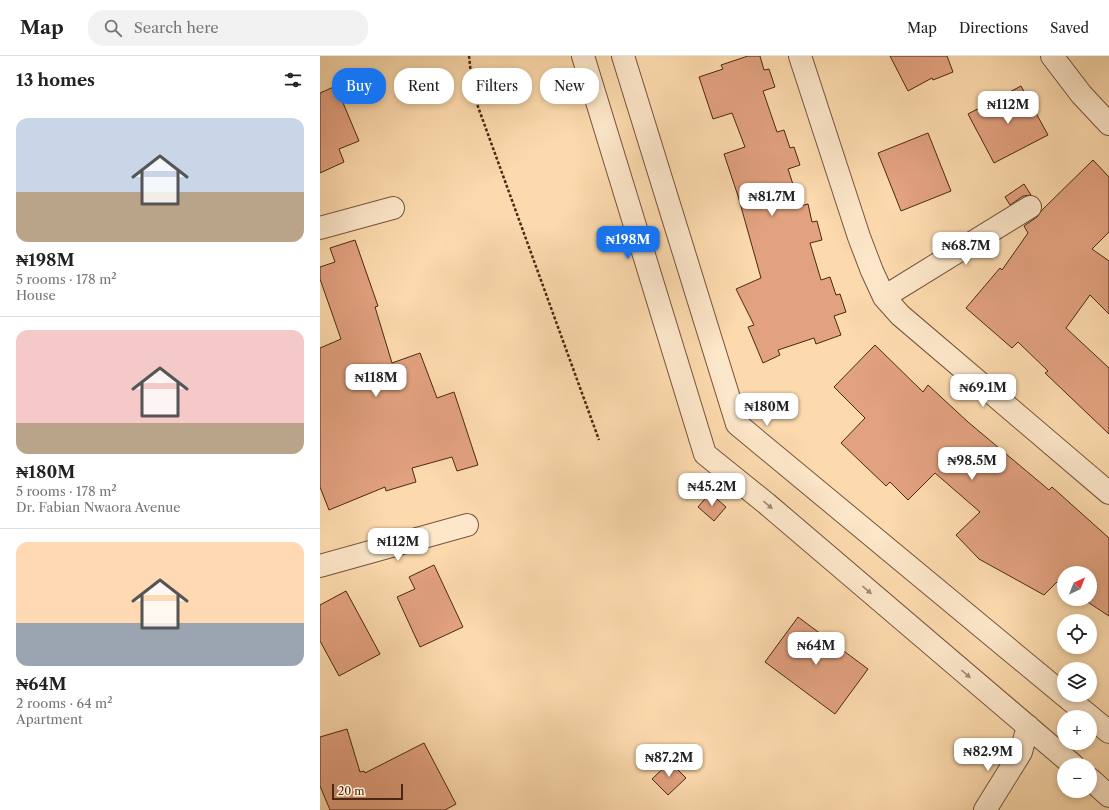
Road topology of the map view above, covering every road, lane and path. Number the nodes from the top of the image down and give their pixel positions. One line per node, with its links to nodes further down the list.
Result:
1 (469, 56): 11 (path)
2 (583, 56): 17 (street, one-way to 17)
3 (623, 56): 15 (street)
4 (800, 56): 10 (street)
5 (1052, 56): 6 (street)
6 (1109, 124)
7 (1030, 207): 10 (street)
8 (393, 208): 9 (street)
9 (320, 228)
10 (884, 297): 12 (street)
11 (599, 440)
12 (1109, 493)
13 (466, 525): 14 (street)
14 (320, 566)
15 (1057, 689)
16 (1073, 702): 18 (street)
17 (1028, 726): 19 (street); 22 (street)
18 (1109, 732)
19 (1065, 758)
20 (1097, 785): 21 (street)
21 (1109, 796)
22 (985, 810)

